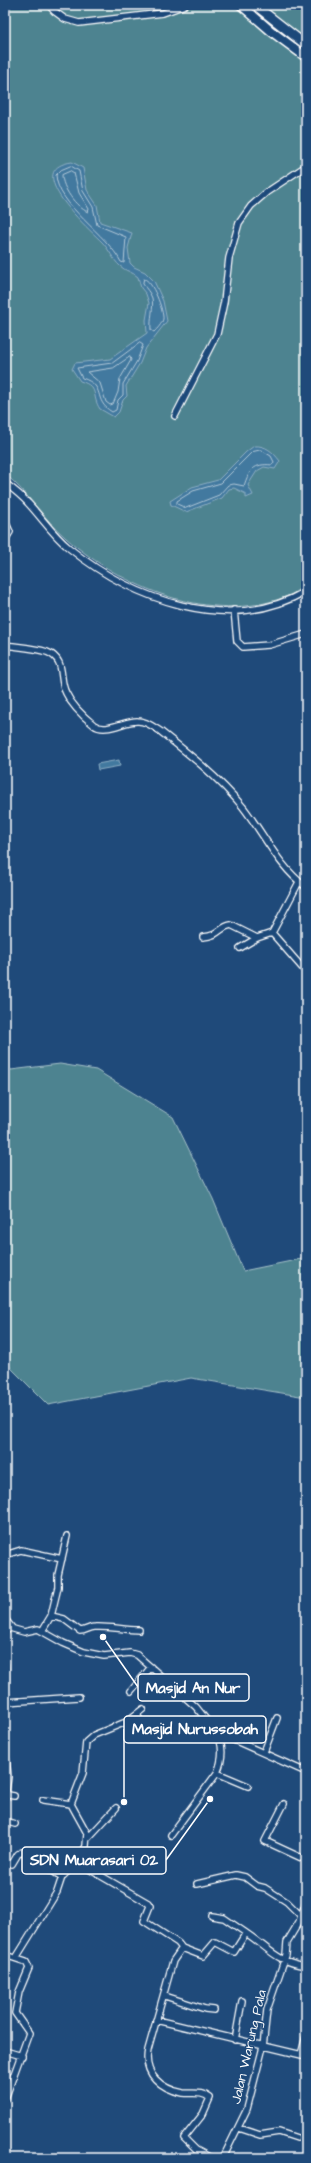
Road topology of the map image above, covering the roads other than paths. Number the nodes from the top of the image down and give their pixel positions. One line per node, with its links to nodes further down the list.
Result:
1 (49, 5): 2 (street)
2 (185, 5)
3 (241, 5): 6 (street)
4 (255, 5): 5 (street)
5 (306, 45)
6 (306, 57)
7 (306, 166): 8 (street)
8 (175, 416)
9 (5, 483): 13 (street)
10 (5, 522): 11 (street)
11 (5, 540)
12 (306, 591): 13 (street)
13 (234, 610): 14 (street)
14 (306, 634)
15 (5, 645): 16 (street)
16 (299, 882): 17 (street); 18 (street)
17 (306, 887)
18 (272, 933): 20 (street); 22 (street)
19 (203, 936): 20 (street)
20 (257, 938): 21 (street)
21 (240, 948)
22 (306, 972)
23 (67, 1536): 25 (street)
24 (5, 1556): 25 (street); 26 (street)
25 (62, 1559): 27 (street)
26 (5, 1570)
27 (51, 1616): 30 (street); 31 (street)
28 (5, 1619): 29 (street)
29 (12, 1628): 31 (street); 32 (street)
30 (139, 1630)
31 (42, 1631): 34 (street)
32 (5, 1632)
33 (5, 1665): 35 (street)
34 (150, 1667): 36 (street); 44 (street)
35 (5, 1679): 38 (street)
36 (131, 1691)
37 (79, 1697): 38 (street)
38 (6, 1702): 42 (street)
39 (142, 1709): 40 (street)
40 (136, 1714): 43 (street); 52 (street)
41 (277, 1718): 46 (street)
42 (5, 1719)
43 (142, 1725)
44 (216, 1732): 46 (street); 48 (street)
45 (5, 1747): 50 (street)
46 (264, 1752): 47 (street)
47 (306, 1772)
48 (217, 1773): 49 (street); 57 (street)
49 (248, 1786)
50 (14, 1796)
51 (43, 1800): 52 (street)
52 (71, 1804): 58 (street)
53 (284, 1804): 59 (street)
54 (116, 1808): 58 (street)
55 (5, 1821): 56 (street)
56 (15, 1824)
57 (171, 1835)
58 (88, 1838): 61 (street)
59 (306, 1860)
60 (5, 1862): 62 (street)
61 (77, 1862): 62 (street); 68 (street)
62 (62, 1877): 70 (street)
63 (196, 1884): 66 (street)
64 (306, 1902): 66 (street, Jalan Warung Pala)
65 (212, 1916): 67 (street)
66 (301, 1916): 71 (street, Jalan Warung Pala)
67 (246, 1934): 68 (street); 71 (street)
68 (182, 1948): 73 (street)
69 (5, 1955): 70 (street)
70 (16, 1958): 81 (street)
71 (284, 1961): 72 (street); 79 (street, Jalan Warung Pala)
72 (306, 1966)
73 (164, 1996): 75 (street); 76 (street)
74 (242, 2001): 78 (street)
75 (214, 2010)
76 (156, 2020): 78 (street); 86 (street)
77 (306, 2036): 82 (street)
78 (235, 2040): 79 (street)
79 (263, 2047): 82 (street); 84 (street, Jalan Warung Pala)
80 (5, 2051): 81 (street)
81 (22, 2056): 83 (street)
82 (303, 2056)
83 (5, 2099)
84 (239, 2128): 85 (street); 87 (street, Jalan Warung Pala)
85 (297, 2138)
86 (211, 2158)
87 (222, 2158)

